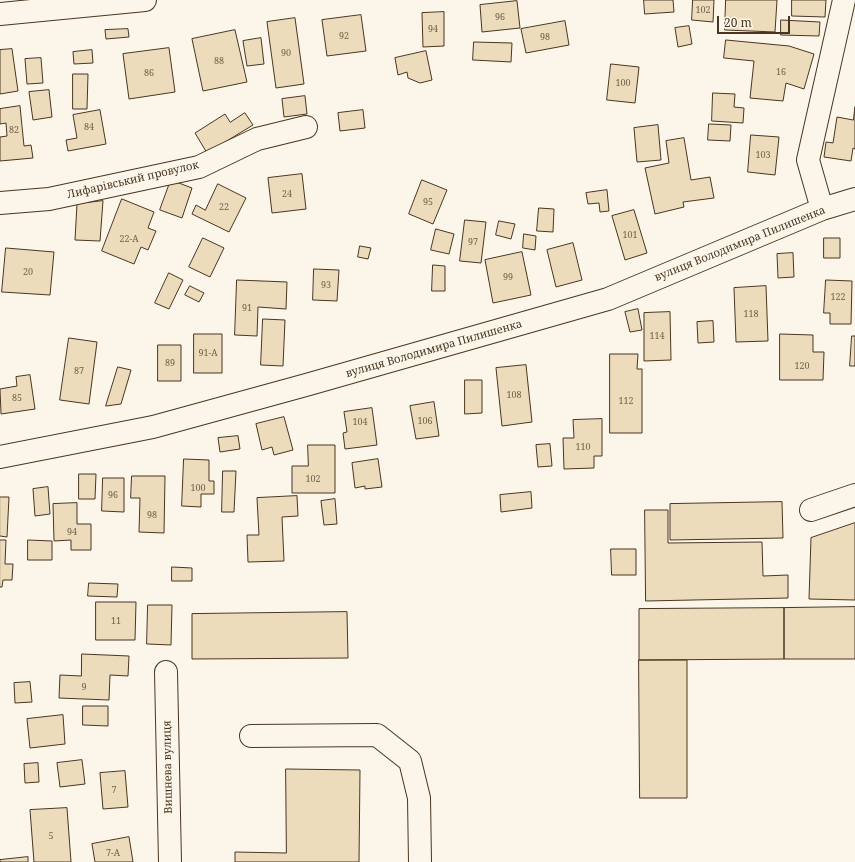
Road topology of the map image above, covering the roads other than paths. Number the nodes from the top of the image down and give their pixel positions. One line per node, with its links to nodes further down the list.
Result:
1 (145, 0): 3 (street)
2 (844, 0): 7 (street)
3 (0, 14)
4 (306, 127): 6 (street, Лифарівський провулок)
5 (855, 199): 7 (street, вулиця Володимира Пилишенка)
6 (0, 202)
7 (822, 209): 8 (street, вулиця Володимира Пилишенка)
8 (0, 457)
9 (855, 495): 10 (street)
10 (811, 510)
11 (166, 672): 13 (street, Вишнева вулиця)
12 (251, 736): 14 (street)
13 (170, 862)
14 (420, 862)

